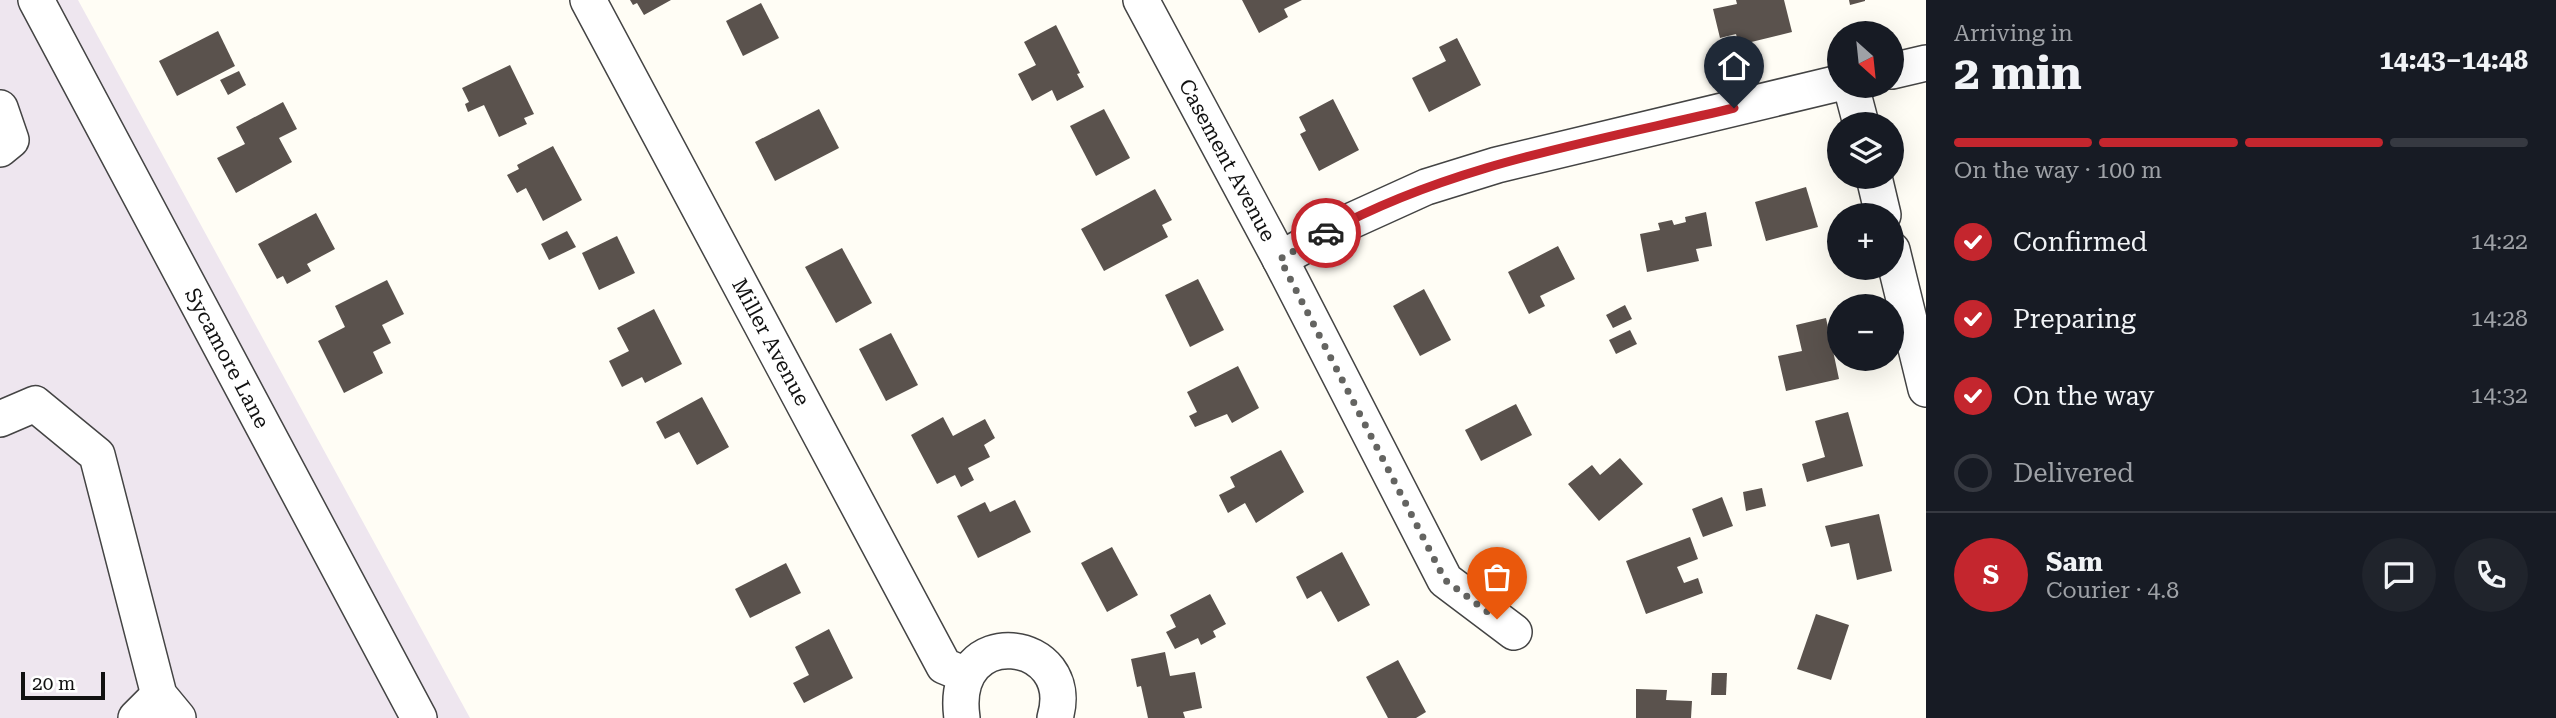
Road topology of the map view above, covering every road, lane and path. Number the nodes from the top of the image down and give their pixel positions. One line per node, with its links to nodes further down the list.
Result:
1 (36, 0): 16 (street, Sycamore Lane)
2 (588, 0): 14 (street, Miller Avenue)
3 (1141, 0): 9 (street, Casement Avenue)
4 (1926, 63): 5 (street)
5 (1904, 68)
6 (1827, 86): 9 (street)
7 (0, 108): 8 (street)
8 (0, 149)
9 (1280, 259): 13 (street, Casement Avenue)
10 (1899, 280): 11 (street)
11 (1926, 390)
12 (0, 419): 15 (street)
13 (1514, 632)
14 (965, 675): 17 (street); 18 (street)
15 (158, 710)
16 (419, 718)
17 (962, 718)
18 (1055, 718)

